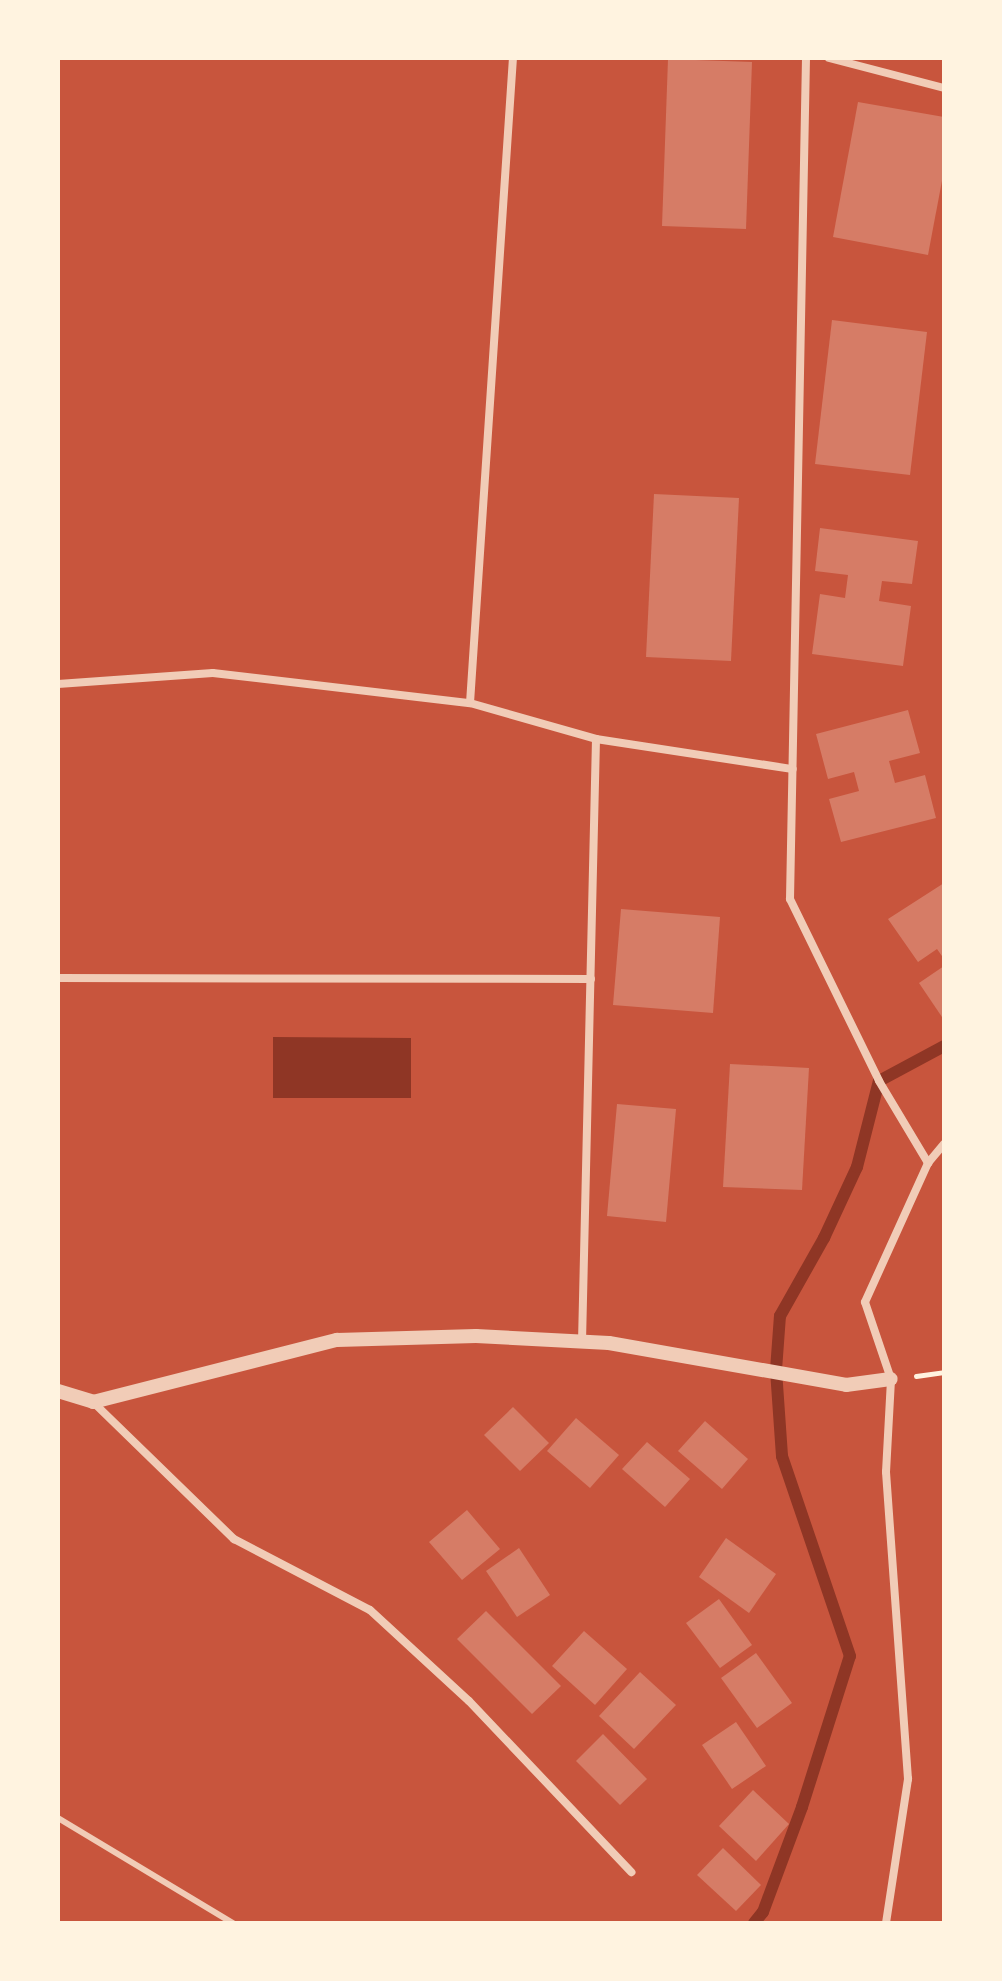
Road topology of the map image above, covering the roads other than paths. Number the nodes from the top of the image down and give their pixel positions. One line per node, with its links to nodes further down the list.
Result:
1 (513, 58): 6 (street)
2 (806, 58): 8 (street)
3 (829, 58): 4 (street)
4 (944, 88)
5 (58, 684): 6 (street)
6 (470, 703): 7 (street)
7 (596, 739): 8 (street); 10 (street)
8 (793, 769): 12 (street)
9 (58, 978): 10 (street)
10 (591, 979): 13 (street)
11 (944, 1144): 12 (street)
12 (928, 1163): 14 (street)
13 (582, 1342): 14 (street); 16 (street)
14 (891, 1379): 20 (street)
15 (58, 1391): 16 (street)
16 (93, 1402): 18 (street)
17 (58, 1818): 19 (lane)
18 (631, 1872)
19 (233, 1923)
20 (886, 1923)

